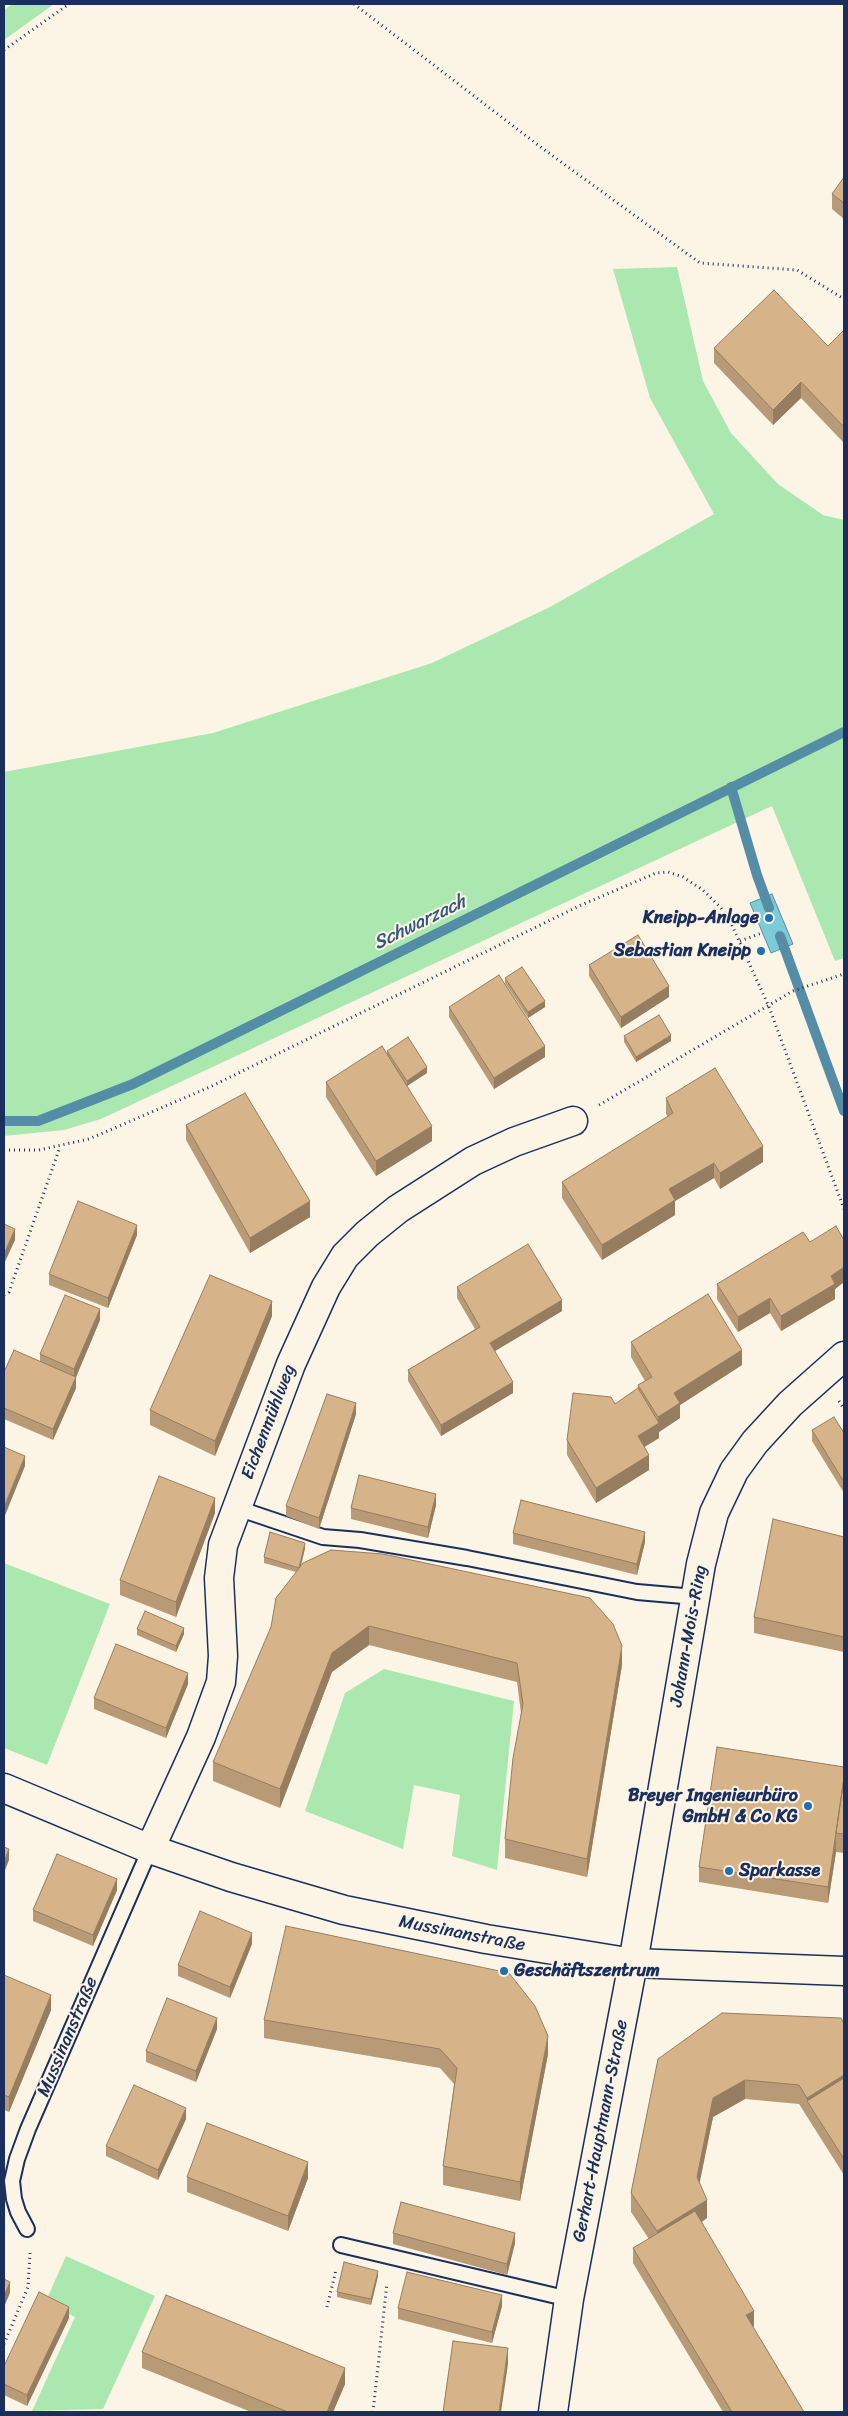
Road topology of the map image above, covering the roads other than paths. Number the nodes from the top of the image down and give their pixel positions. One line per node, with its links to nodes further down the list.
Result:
1 (573, 1121): 3 (street, Eichenmühlweg)
2 (844, 1356): 4 (street, Johann-Mois-Ring)
3 (237, 1508): 4 (lane); 6 (street, Eichenmühlweg)
4 (695, 1597): 7 (street, Johann-Mois-Ring)
5 (4, 1788): 6 (street, Mussinanstraße)
6 (150, 1849): 7 (street, Mussinanstraße); 9 (lane, Mussinanstraße)
7 (633, 1963): 8 (street, Mussinanstraße); 11 (street, Gerhart-Hauptmann-Straße)
8 (844, 1971)
9 (28, 2229)
10 (341, 2245): 11 (lane)
11 (569, 2299): 12 (street, Gerhart-Hauptmann-Straße)
12 (553, 2412)

